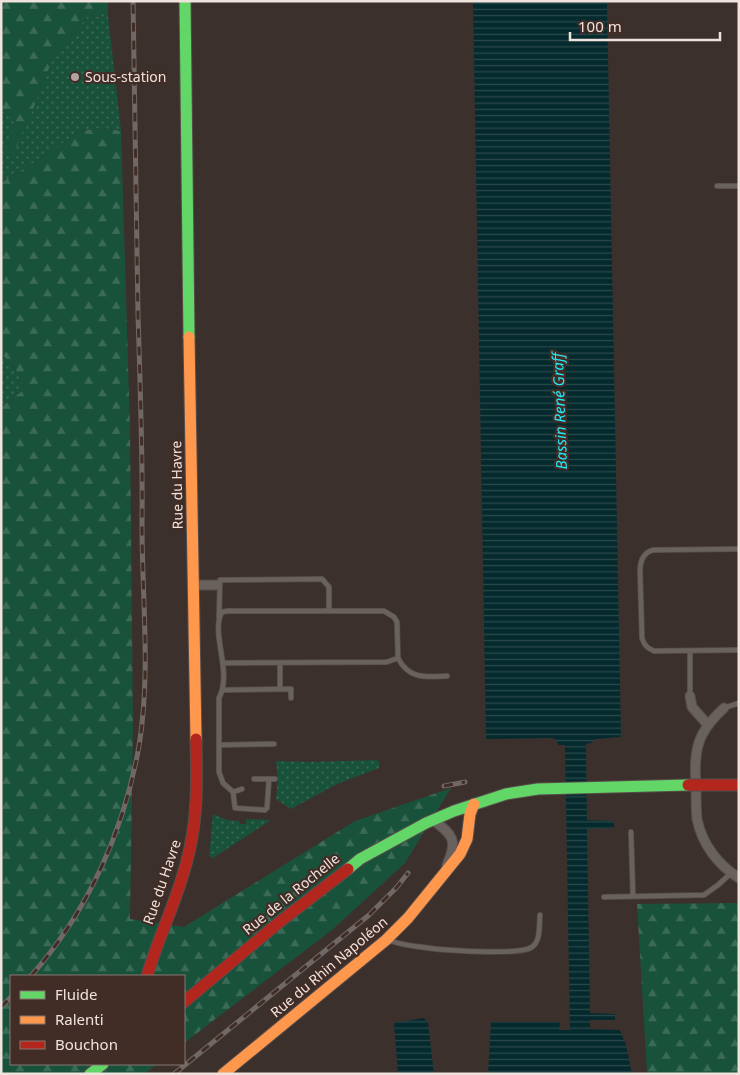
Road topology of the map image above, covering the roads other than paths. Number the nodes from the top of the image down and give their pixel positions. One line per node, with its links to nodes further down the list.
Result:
1 (185, 1): 5 (main road, Rue du Havre)
2 (717, 186): 3 (lane)
3 (739, 186)
4 (739, 549): 10 (lane)
5 (194, 585): 6 (street); 39 (main road, Rue du Havre)
6 (218, 585): 7 (lane); 8 (lane)
7 (330, 611): 8 (lane); 11 (lane)
8 (219, 617): 12 (lane)
9 (739, 650): 10 (lane)
10 (690, 651): 17 (lane)
11 (398, 658): 13 (lane); 14 (lane)
12 (224, 663): 13 (lane); 16 (lane)
13 (280, 663): 15 (lane)
14 (447, 676)
15 (280, 689): 16 (lane); 18 (lane)
16 (224, 690): 23 (lane)
17 (690, 696): 21 (street)
18 (291, 698)
19 (739, 703): 20 (lane)
20 (724, 708): 21 (street)
21 (708, 725): 34 (street)
22 (274, 744): 23 (lane)
23 (219, 745): 29 (lane)
24 (254, 779): 25 (lane)
25 (269, 779): 26 (lane); 29 (lane)
26 (275, 779)
27 (739, 785): 30 (main road, bridge)
28 (242, 789): 29 (lane)
29 (233, 792)
30 (474, 804): 31 (main road); 33 (main road, Rue du Rhin Napoléon)
31 (429, 822): 33 (street, Rue du Rhin Napoléon); 42 (main road, Rue de la Rochelle)
32 (631, 832): 35 (lane)
33 (444, 873): 38 (main road, Rue du Rhin Napoléon)
34 (735, 875): 35 (lane)
35 (633, 896): 36 (lane)
36 (604, 897)
37 (540, 915): 38 (lane)
38 (386, 940): 45 (main road, Rue du Rhin Napoléon)
39 (152, 962): 40 (main road, Rue du Havre); 41 (main road, Rue du Havre)
40 (148, 975)
41 (154, 975)
42 (185, 1001)
43 (102, 1065): 44 (main road)
44 (90, 1074)
45 (223, 1074)

